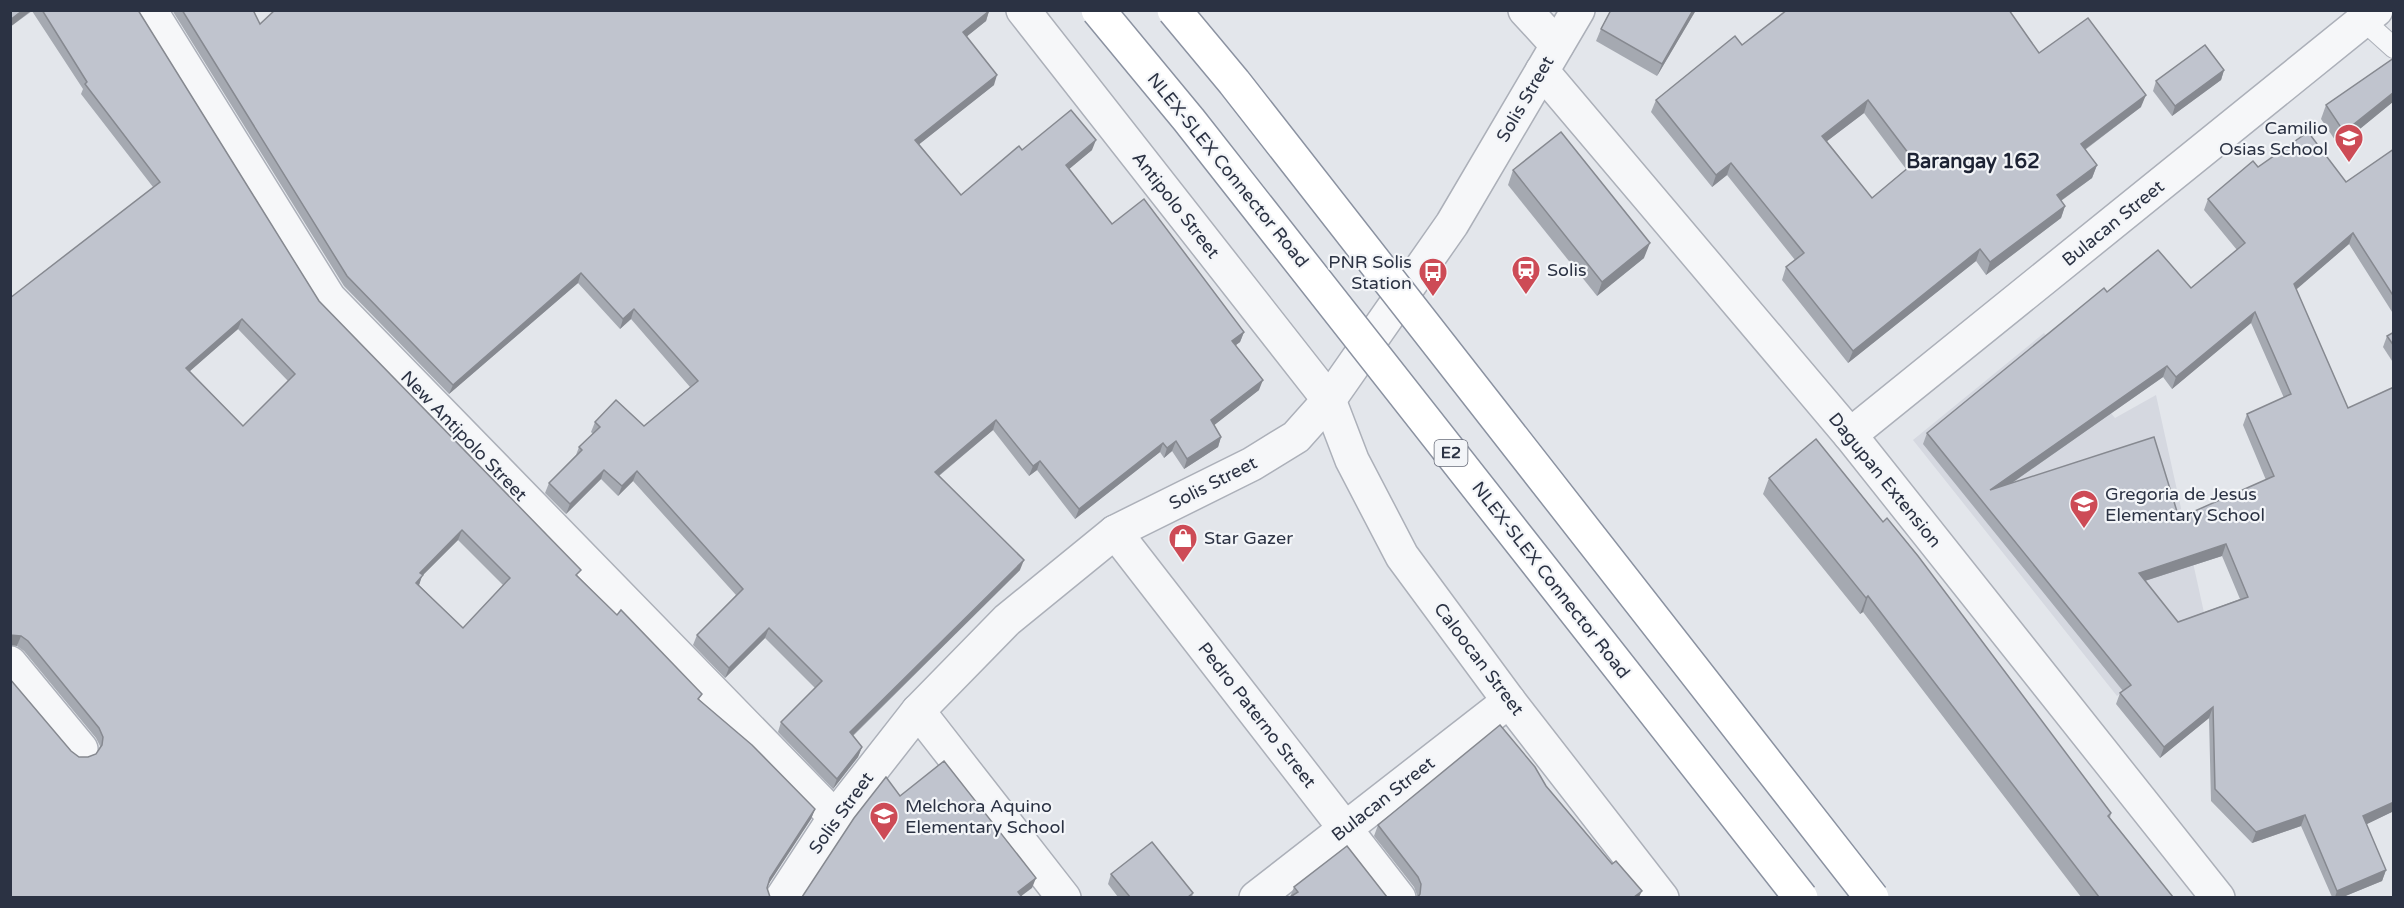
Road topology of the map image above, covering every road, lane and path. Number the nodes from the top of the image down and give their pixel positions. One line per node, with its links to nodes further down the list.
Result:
1 (150, 10): 17 (street, New Antipolo Street)
2 (1023, 10): 10 (street, Antipolo Street)
3 (1098, 10): 24 (highway, NLEX-SLEX Connector Road / E2, bridge)
4 (1174, 10): 25 (highway, bridge)
5 (1525, 10): 9 (street, Dagupan Extension)
6 (1578, 10): 9 (street, Solis Street)
7 (2370, 16): 8 (lane); 11 (street, Bulacan Street)
8 (2394, 48)
9 (1549, 58): 10 (street, Solis Street); 11 (street, Dagupan Extension)
10 (1329, 400): 12 (street, Solis Street); 14 (street, Caloocan Street)
11 (1850, 435): 26 (street, Dagupan Extension)
12 (1115, 532): 15 (street, Solis Street); 18 (street, Pedro Paterno Street)
13 (10, 663): 16 (street)
14 (1509, 701): 18 (street, Bulacan Street); 23 (street, Caloocan Street)
15 (918, 711): 17 (street, Solis Street); 20 (street)
16 (81, 749)
17 (835, 817): 19 (street, Solis Street)
18 (1345, 829): 21 (street, Bulacan Street); 22 (street, Pedro Paterno Street)
19 (782, 897)
20 (1064, 897)
21 (1256, 897)
22 (1399, 897)
23 (1662, 897)
24 (1801, 897)
25 (1872, 897)
26 (2218, 897)

